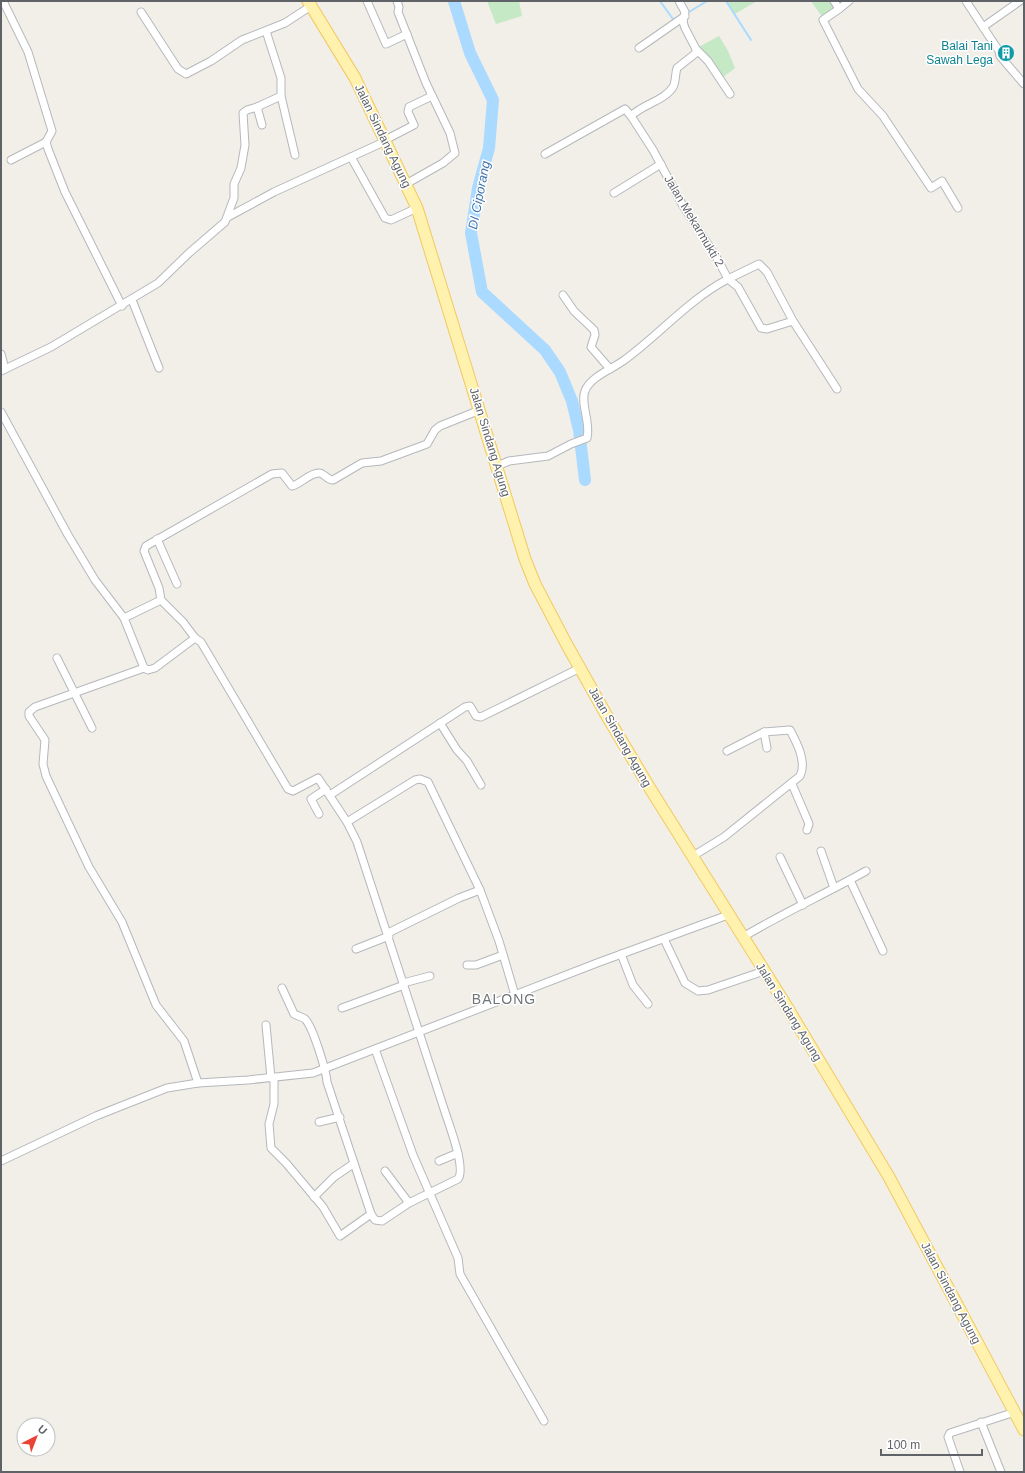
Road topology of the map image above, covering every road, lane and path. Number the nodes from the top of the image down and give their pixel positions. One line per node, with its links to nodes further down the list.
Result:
1 (3, 1): 26 (street)
2 (367, 1): 15 (street)
3 (398, 1): 15 (street)
4 (679, 1): 12 (street)
5 (834, 1): 10 (street)
6 (849, 1): 10 (street)
7 (966, 1): 13 (street)
8 (1020, 1): 13 (street)
9 (310, 4): 14 (street); 25 (main road, Jalan Sindang Agung)
10 (839, 9): 35 (street)
11 (141, 12): 14 (street)
12 (685, 16): 16 (street); 17 (street)
13 (983, 27): 18 (street)
14 (266, 31): 20 (street)
15 (407, 34): 21 (street)
16 (639, 48)
17 (696, 49): 19 (street); 23 (street)
18 (1024, 84)
19 (730, 94)
20 (280, 96): 22 (street); 28 (street)
21 (432, 96): 25 (street); 32 (street)
22 (257, 107): 24 (street); 36 (street)
23 (631, 116): 27 (street); 31 (street, Jalan Mekarmukti 2)
24 (262, 125)
25 (386, 141): 29 (street); 32 (main road, Jalan Sindang Agung)
26 (46, 142): 30 (street); 40 (street)
27 (545, 154)
28 (295, 155)
29 (351, 157): 34 (street); 36 (street)
30 (11, 160)
31 (661, 164): 33 (street); 37 (street, Jalan Mekarmukti 2)
32 (406, 184): 34 (main road, Jalan Sindang Agung)
33 (614, 193)
34 (417, 208): 47 (main road, Jalan Sindang Agung)
35 (958, 208)
36 (228, 217): 39 (street)
37 (728, 279): 41 (street); 41 (street); 44 (street, Jalan Mekarmukti 2)
38 (563, 294): 44 (street)
39 (132, 300): 40 (street); 43 (street)
40 (122, 306): 45 (street)
41 (793, 322): 46 (street)
42 (1, 354): 45 (street)
43 (159, 368)
44 (610, 369): 49 (street, Jalan Mekarmukti 2)
45 (3, 370)
46 (837, 389)
47 (480, 410): 49 (main road, Jalan Sindang Agung); 50 (street)
48 (1, 412): 53 (street)
49 (497, 466): 57 (main road, Jalan Sindang Agung)
50 (157, 539): 51 (street); 52 (street)
51 (177, 584)
52 (161, 600): 53 (street); 54 (street)
53 (124, 618): 56 (street)
54 (195, 638): 56 (street); 66 (street)
55 (57, 658): 58 (street)
56 (144, 668): 58 (street)
57 (580, 668): 59 (street); 71 (main road, Jalan Sindang Agung)
58 (75, 692): 60 (street); 99 (street)
59 (440, 723): 65 (street); 66 (street)
60 (92, 728)
61 (764, 732): 62 (street); 63 (street); 64 (street)
62 (767, 748)
63 (727, 751)
64 (792, 784): 69 (street); 71 (street)
65 (481, 786)
66 (328, 792): 67 (street); 68 (street)
67 (319, 814)
68 (347, 822): 76 (street); 79 (street)
69 (807, 830)
70 (820, 851): 75 (street)
71 (693, 856): 78 (main road, Jalan Sindang Agung)
72 (780, 857): 77 (street)
73 (866, 871): 74 (street)
74 (850, 880): 75 (street); 83 (street)
75 (834, 888): 77 (street)
76 (480, 890): 79 (street); 85 (street)
77 (803, 905): 80 (street)
78 (728, 915): 80 (main road, Jalan Sindang Agung); 81 (street)
79 (388, 934): 82 (street); 89 (street)
80 (743, 937): 87 (main road, Jalan Sindang Agung)
81 (664, 938): 84 (street); 87 (street)
82 (356, 949)
83 (883, 951)
84 (621, 954): 91 (street); 92 (street)
85 (503, 955): 86 (street); 91 (street)
86 (467, 966)
87 (764, 971): 111 (main road, Jalan Sindang Agung)
88 (430, 976): 89 (street)
89 (403, 984): 93 (street); 95 (street)
90 (282, 988): 97 (street)
91 (515, 995): 95 (street)
92 (648, 1004)
93 (342, 1008)
94 (266, 1025): 98 (street)
95 (418, 1033): 96 (street); 102 (street)
96 (375, 1049): 97 (street); 107 (street)
97 (325, 1069): 98 (street); 100 (street)
98 (272, 1078): 99 (street); 108 (street)
99 (198, 1083): 103 (street)
100 (340, 1117): 101 (street); 105 (street)
101 (319, 1122)
102 (458, 1153): 104 (street); 107 (street)
103 (1, 1161)
104 (439, 1161)
105 (353, 1164): 108 (street); 110 (street)
106 (384, 1171): 109 (street)
107 (429, 1194): 109 (street); 112 (street)
108 (314, 1197): 110 (street)
109 (408, 1203): 110 (street)
110 (370, 1214)
111 (1015, 1412): 113 (street); 114 (main road, Jalan Sindang Agung)
112 (544, 1421)
113 (981, 1422): 115 (street); 116 (street)
114 (1024, 1430)
115 (960, 1472)
116 (1001, 1472)

